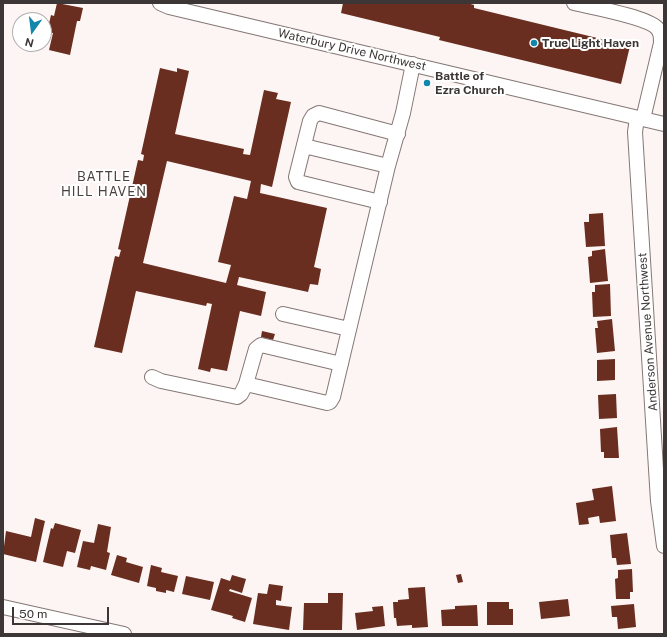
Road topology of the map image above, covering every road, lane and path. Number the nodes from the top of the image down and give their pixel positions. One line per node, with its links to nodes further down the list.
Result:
1 (160, 3): 3 (street, Waterbury Drive Northwest)
2 (574, 3): 4 (street, Anderson Avenue Northwest)
3 (413, 64): 4 (street, Waterbury Drive Northwest); 6 (street)
4 (640, 118): 5 (street, Waterbury Drive Northwest); 15 (street, Anderson Avenue Northwest)
5 (664, 124)
6 (398, 134): 7 (street); 8 (street)
7 (304, 146): 8 (street); 9 (street)
8 (388, 166): 9 (street)
9 (380, 202): 11 (street)
10 (283, 314): 11 (street)
11 (349, 329): 12 (street)
12 (341, 364): 14 (street); 14 (street)
13 (152, 377): 14 (street)
14 (246, 384)
15 (664, 546)
16 (3, 607): 17 (street)
17 (124, 634)

